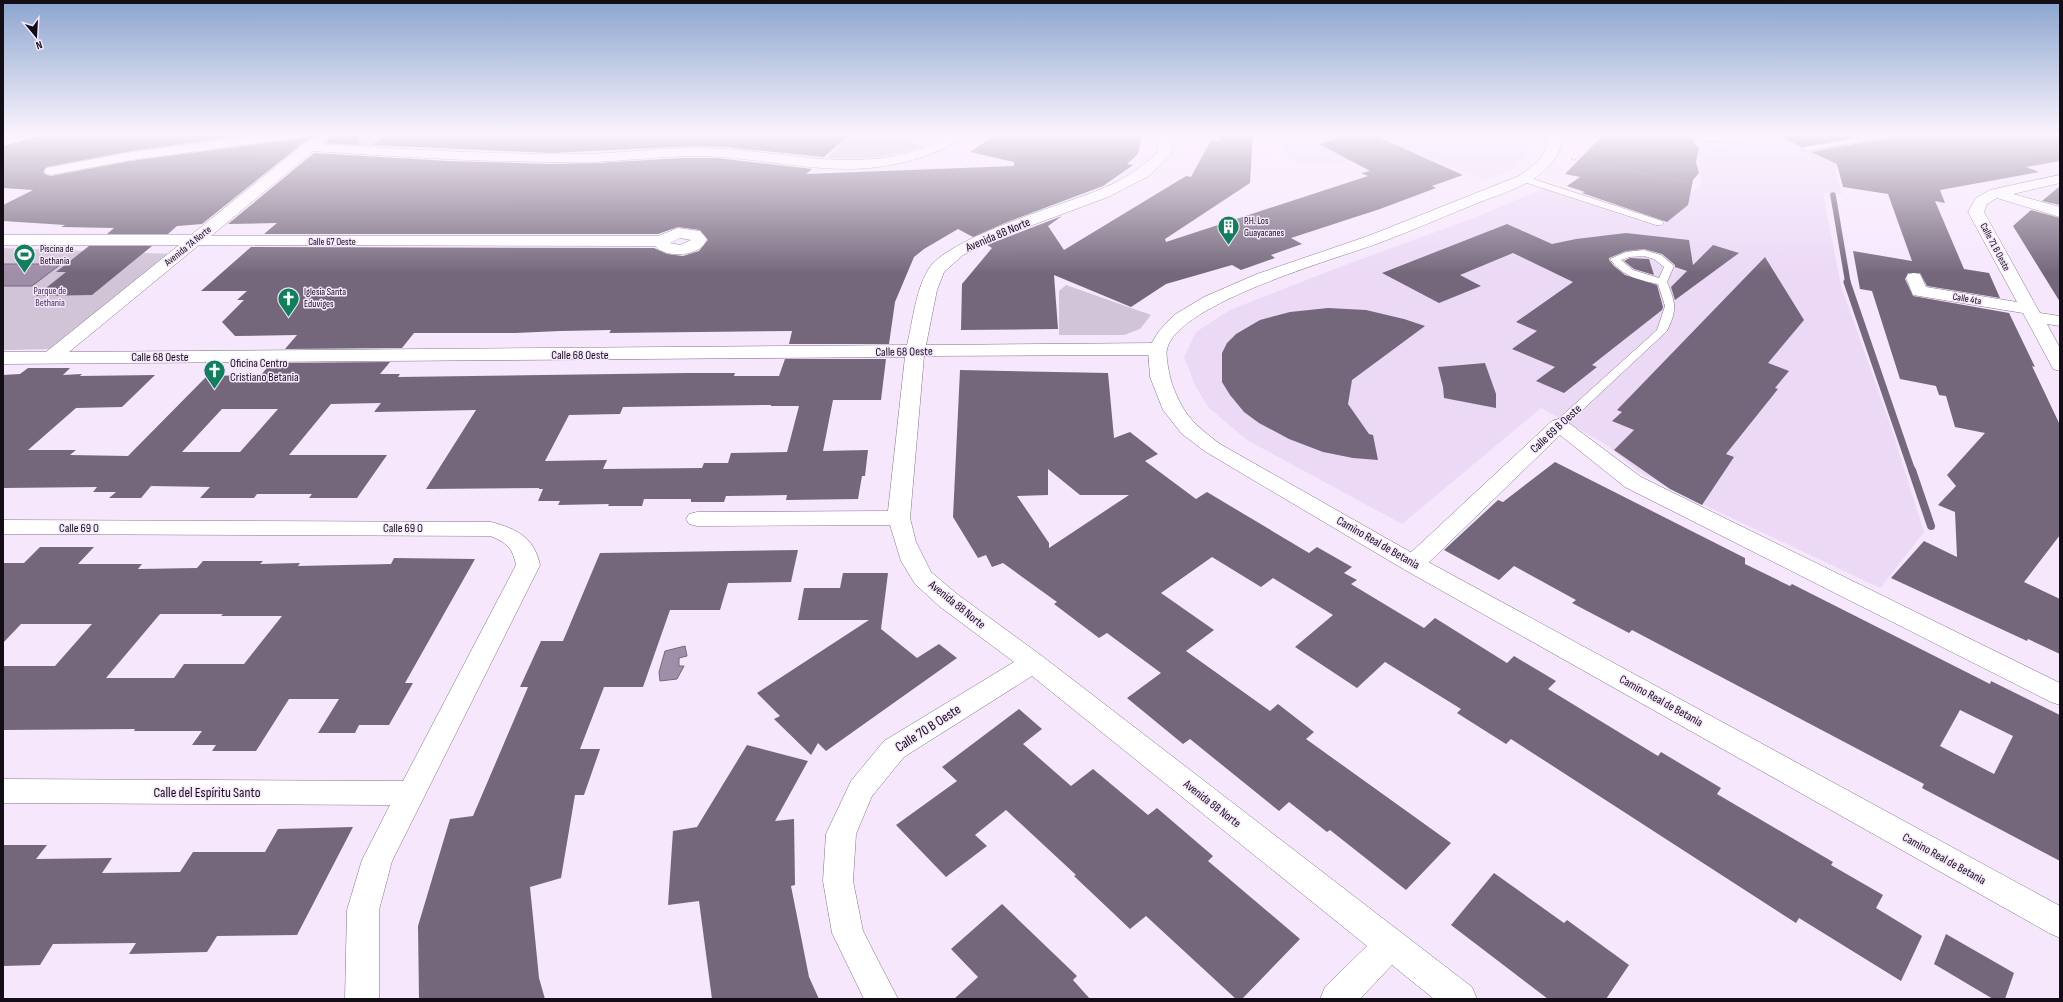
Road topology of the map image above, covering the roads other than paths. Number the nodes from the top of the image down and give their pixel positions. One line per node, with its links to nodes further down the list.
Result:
1 (262, 180): 11 (street, Avenida 7A Norte)
2 (1131, 180): 17 (street, Avenida 8B Norte)
3 (1522, 180): 16 (street)
4 (1526, 180): 8 (lane)
5 (2056, 180): 6 (street, Calle 71 B Oeste)
6 (1995, 193): 7 (street); 14 (street, Calle 71 B Oeste)
7 (2060, 212)
8 (1659, 223)
9 (3, 240): 11 (street, Calle 67 Oeste)
10 (662, 241): 11 (street, Calle 67 Oeste)
11 (193, 242): 19 (street, Avenida 7A Norte)
12 (1914, 278): 14 (street, Calle 4ta)
13 (1662, 282): 21 (lane, Calle 69 B Oeste)
14 (2030, 313): 15 (street, Calle 4ta); 20 (street, Calle 71 B Oeste)
15 (2060, 321)
16 (1157, 349): 17 (street, Calle 68 Oeste); 25 (street, Camino Real de Betania)
17 (915, 352): 19 (street, Calle 68 Oeste); 23 (street, Avenida 8B Norte)
18 (3, 358): 19 (street, Calle 68 Oeste)
19 (50, 358)
20 (2060, 365)
21 (1559, 426): 25 (street, Calle 69 B Oeste); 27 (street)
22 (697, 518): 23 (street)
23 (899, 518): 26 (street, Avenida 8B Norte)
24 (3, 528): 29 (street, Calle 69 O)
25 (1413, 564): 30 (street, Camino Real de Betania)
26 (1033, 663): 31 (street, Avenida 8B Norte); 33 (street, Calle 70 B Oeste)
27 (2060, 695)
28 (3, 791): 29 (street, Calle del Espíritu Santo)
29 (411, 793): 32 (street, Calle 69 O)
30 (2060, 923)
31 (1391, 944): 34 (street); 35 (street, Avenida 8B Norte)
32 (362, 999)
33 (881, 999)
34 (1337, 999)
35 (1460, 999)

